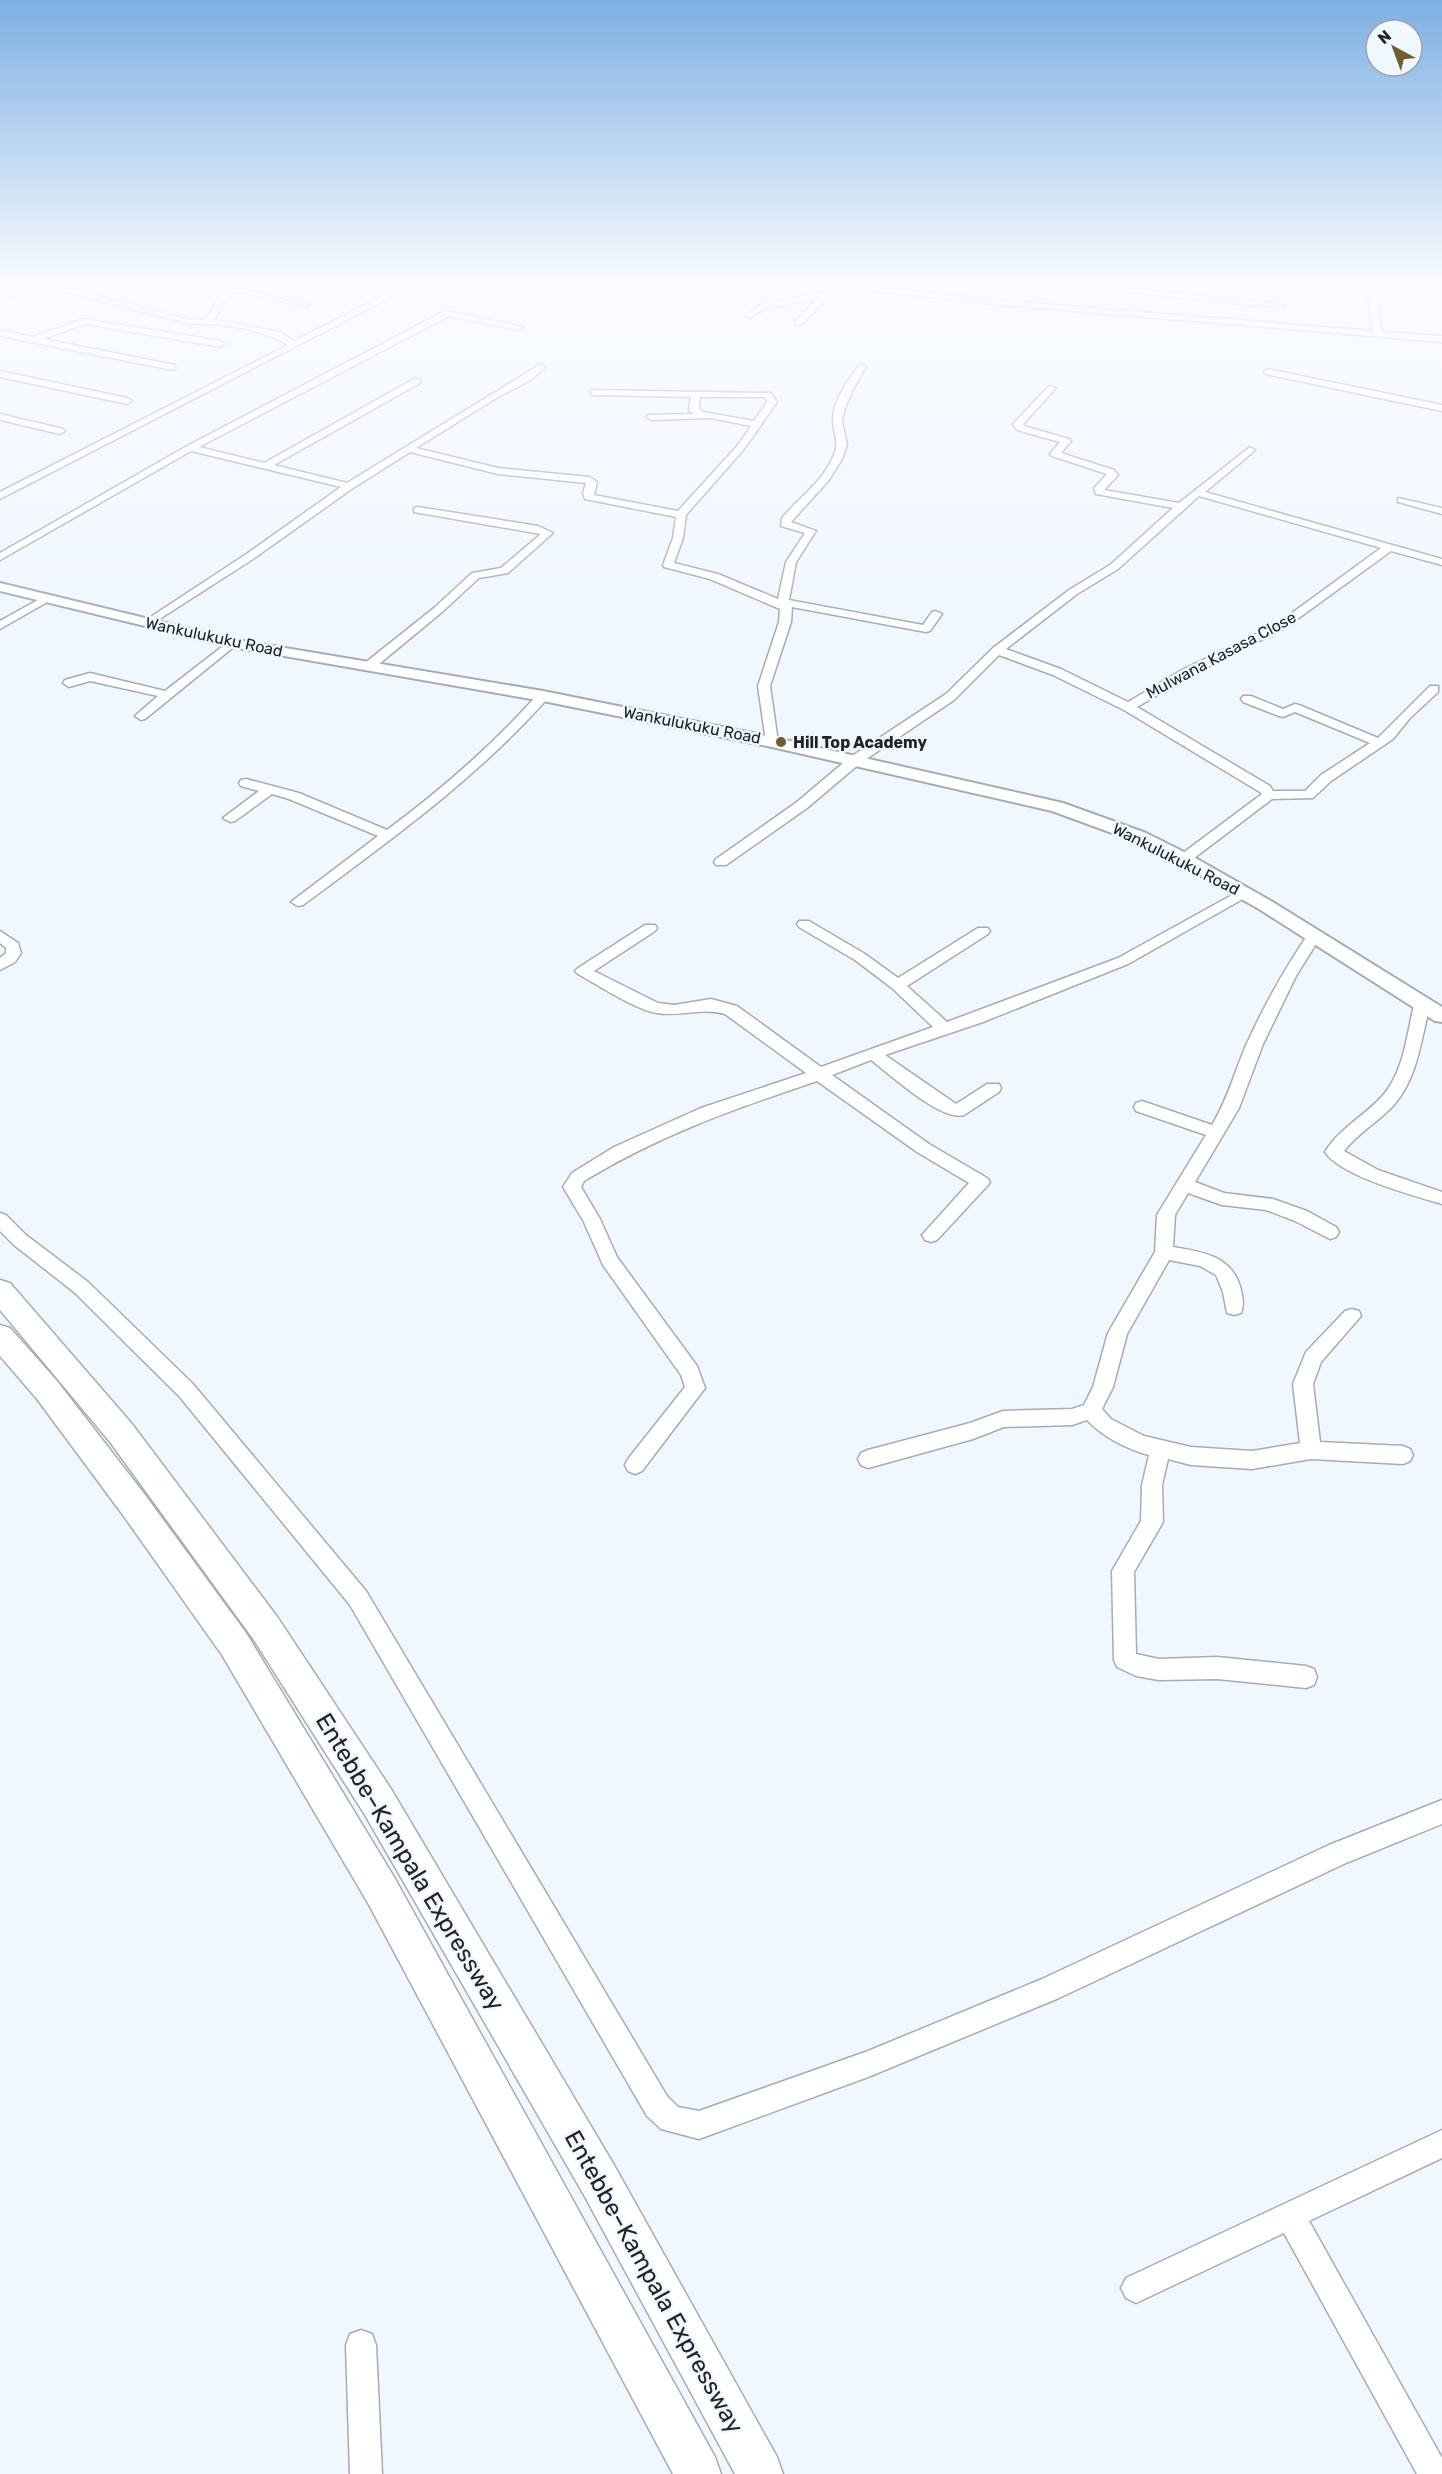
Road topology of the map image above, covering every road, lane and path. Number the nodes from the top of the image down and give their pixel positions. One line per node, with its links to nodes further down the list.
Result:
1 (110, 397): 11 (street)
2 (192, 397): 24 (street)
3 (287, 397): 18 (street)
4 (388, 397): 21 (street)
5 (495, 397): 19 (street)
6 (696, 397): 15 (street)
7 (769, 397): 16 (street)
8 (846, 397): 35 (street)
9 (1043, 397): 26 (street)
10 (1391, 397): 12 (street)
11 (127, 401)
12 (1442, 408)
13 (0, 417): 17 (street)
14 (651, 417): 15 (street)
15 (707, 417): 16 (street)
16 (757, 425): 29 (street)
17 (60, 431)
18 (190, 448): 21 (street); 31 (street)
19 (408, 449): 22 (street); 29 (street)
20 (1250, 450): 23 (street)
21 (265, 466): 22 (street)
22 (349, 486): 37 (street)
23 (1199, 493): 26 (street); 30 (street)
24 (0, 496)
25 (1402, 501): 28 (street)
26 (1181, 506): 40 (street)
27 (418, 510): 41 (street)
28 (1442, 511)
29 (681, 515): 35 (street)
30 (1390, 547): 32 (street); 47 (street, Mulwana Kasasa Close)
31 (0, 557)
32 (1442, 562)
33 (0, 587): 34 (main road, Wankulukuku Road)
34 (45, 599): 37 (main road, Wankulukuku Road); 38 (street)
35 (785, 604): 36 (street); 49 (street)
36 (936, 614)
37 (147, 624): 39 (main road, Wankulukuku Road)
38 (0, 626)
39 (232, 643): 41 (main road, Wankulukuku Road); 44 (street)
40 (998, 650): 47 (street); 51 (street)
41 (369, 666): 45 (main road, Wankulukuku Road)
42 (69, 683): 44 (street)
43 (1434, 689): 50 (street)
44 (168, 694): 48 (street)
45 (543, 696): 49 (main road, Wankulukuku Road); 56 (street)
46 (1247, 699): 50 (street)
47 (1128, 707): 54 (street, Mulwana Kasasa Close)
48 (141, 716)
49 (772, 742): 51 (main road, Wankulukuku Road)
50 (1378, 742): 54 (street)
51 (854, 761): 57 (main road, Wankulukuku Road); 58 (street)
52 (246, 783): 53 (street)
53 (270, 789): 55 (street); 56 (street)
54 (1269, 795): 57 (street)
55 (230, 818)
56 (387, 835): 60 (street)
57 (1184, 859): 59 (main road, Wankulukuku Road)
58 (721, 862)
59 (1243, 893): 65 (main road, Wankulukuku Road); 70 (street)
60 (298, 902)
61 (804, 924): 67 (street)
62 (650, 928): 72 (street)
63 (982, 931): 67 (street)
64 (0, 936): 66 (street)
65 (1314, 936): 68 (main road, Wankulukuku Road); 75 (street)
66 (0, 965)
67 (897, 985): 70 (street)
68 (1422, 1005): 69 (main road, Wankulukuku Road); 77 (street)
69 (1442, 1016)
70 (944, 1028): 71 (street)
71 (873, 1054): 72 (street); 73 (street)
72 (819, 1074): 80 (street); 91 (street)
73 (993, 1088)
74 (1142, 1107): 75 (street)
75 (1216, 1132): 76 (street)
76 (1185, 1185): 79 (street); 81 (street)
77 (1442, 1198)
78 (0, 1220): 93 (street)
79 (1330, 1232)
80 (931, 1235)
81 (1164, 1252): 83 (street); 86 (street)
82 (0, 1291): 100 (highway, Entebbe–Kampala Expressway)
83 (1234, 1308)
84 (1352, 1316): 88 (street)
85 (0, 1336): 99 (highway, Entebbe–Kampala Expressway)
86 (1091, 1411): 87 (street); 90 (street)
87 (1160, 1450): 88 (street); 92 (street)
88 (1311, 1450): 89 (street)
89 (1403, 1455)
90 (868, 1459)
91 (635, 1465)
92 (1306, 1677)
93 (1442, 1812)
94 (1442, 2144): 95 (street)
95 (1290, 2216): 96 (street); 101 (street)
96 (1136, 2288)
97 (361, 2346): 98 (street)
98 (366, 2474)
99 (698, 2474)
100 (760, 2474)
101 (1434, 2474)

